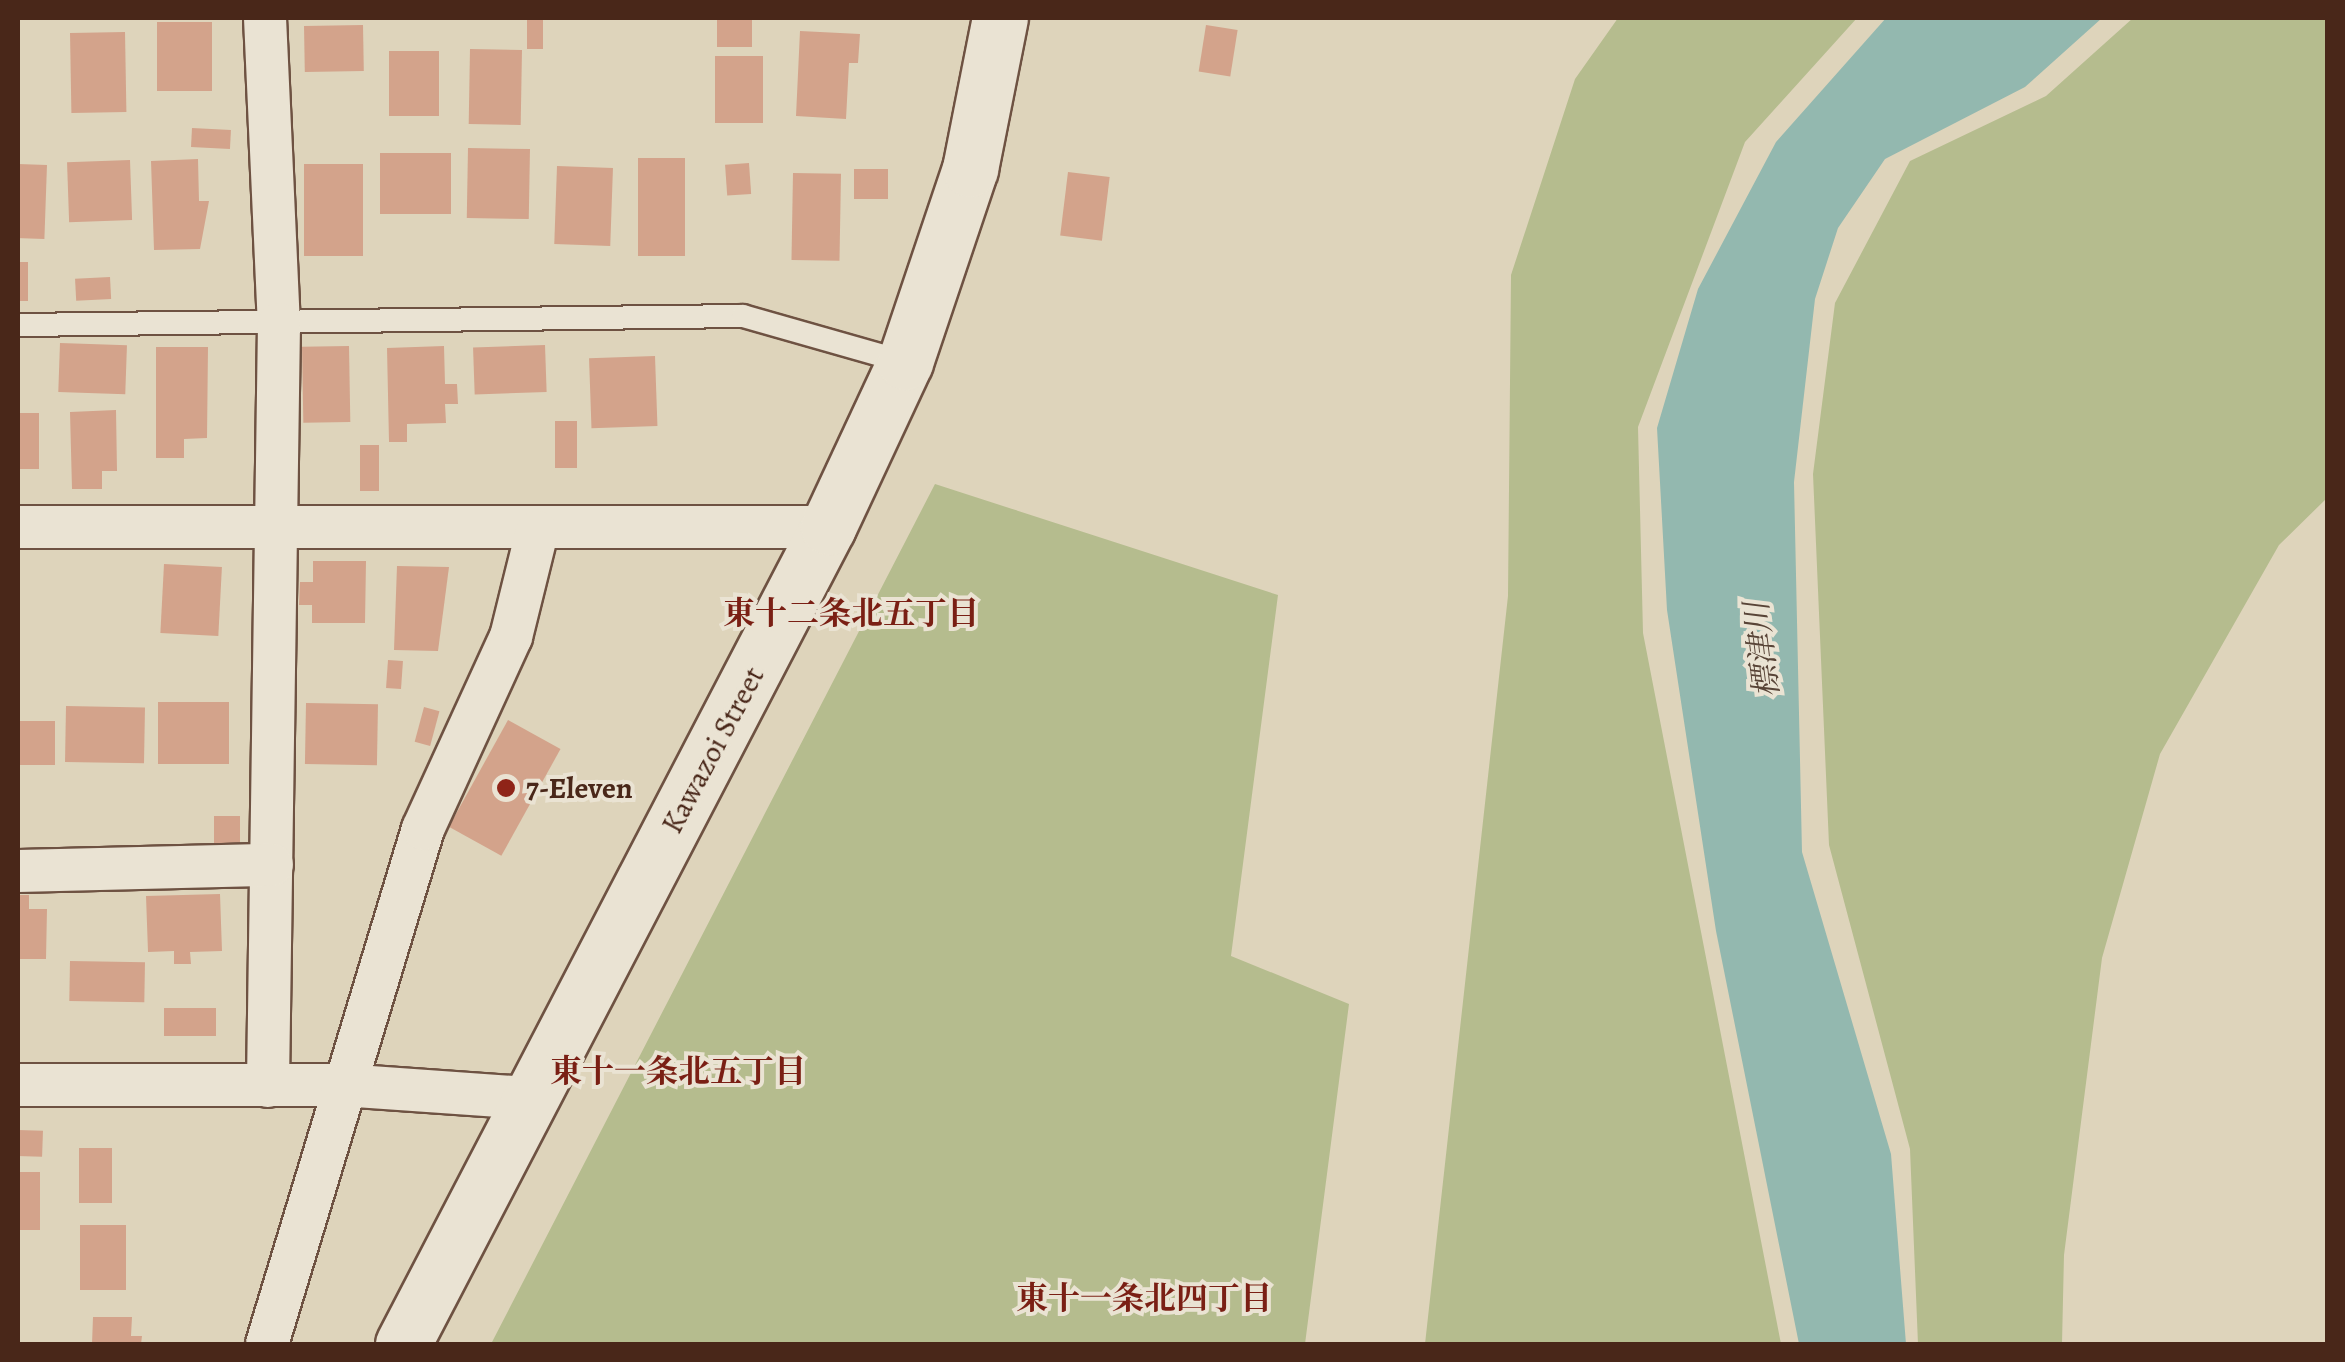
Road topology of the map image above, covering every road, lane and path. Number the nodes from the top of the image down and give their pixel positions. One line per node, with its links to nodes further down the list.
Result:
1 (264, 18): 3 (street)
2 (1000, 18): 5 (street, Kawazoi Street)
3 (279, 324): 4 (lane); 5 (lane); 6 (street)
4 (18, 325)
5 (905, 362): 8 (street, Kawazoi Street)
6 (277, 525): 7 (street); 9 (street); 10 (street)
7 (18, 527)
8 (828, 527): 9 (street); 15 (street, Kawazoi Street)
9 (537, 532): 14 (street)
10 (272, 865): 11 (street); 13 (street)
11 (18, 871)
12 (18, 1085): 13 (street)
13 (268, 1086): 14 (street)
14 (342, 1086): 15 (street); 16 (street)
15 (528, 1098): 17 (street, Kawazoi Street)
16 (267, 1344)
17 (403, 1344)

